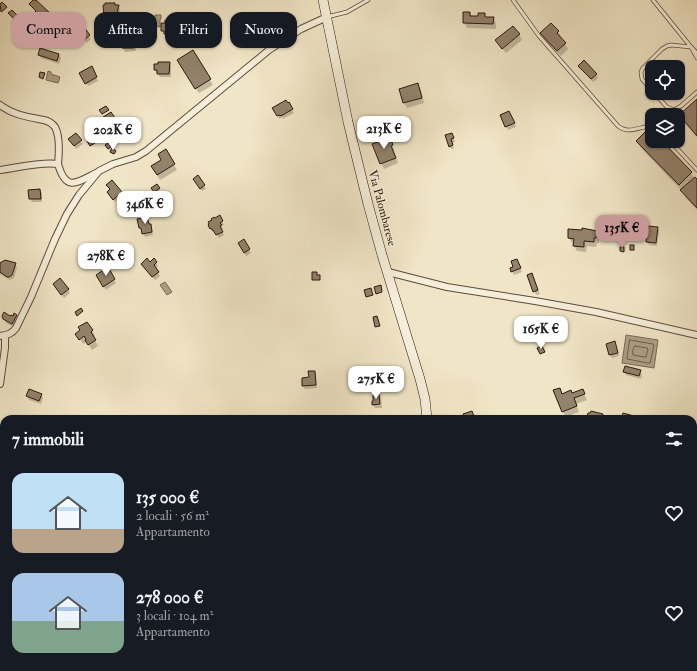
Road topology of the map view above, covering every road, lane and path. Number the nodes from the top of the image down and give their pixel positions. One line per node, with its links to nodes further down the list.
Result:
1 (323, 0): 5 (main road, Via Palombarese)
2 (368, 0): 5 (lane)
3 (514, 0): 15 (lane)
4 (653, 0): 6 (lane)
5 (327, 17): 20 (street); 21 (main road, Via Palombarese)
6 (691, 47): 7 (lane); 8 (lane); 9 (lane)
7 (697, 53)
8 (697, 58)
9 (650, 60)
10 (645, 65): 11 (lane)
11 (645, 83)
12 (697, 92): 13 (lane)
13 (660, 100)
14 (0, 105): 17 (street)
15 (645, 126)
16 (677, 148): 19 (lane)
17 (58, 164): 18 (street); 20 (street)
18 (0, 170)
19 (697, 170)
20 (99, 171): 23 (street)
21 (388, 272): 22 (street); 25 (main road, Via Palombarese)
22 (697, 335)
23 (3, 336): 24 (street)
24 (0, 384)
25 (427, 415)

